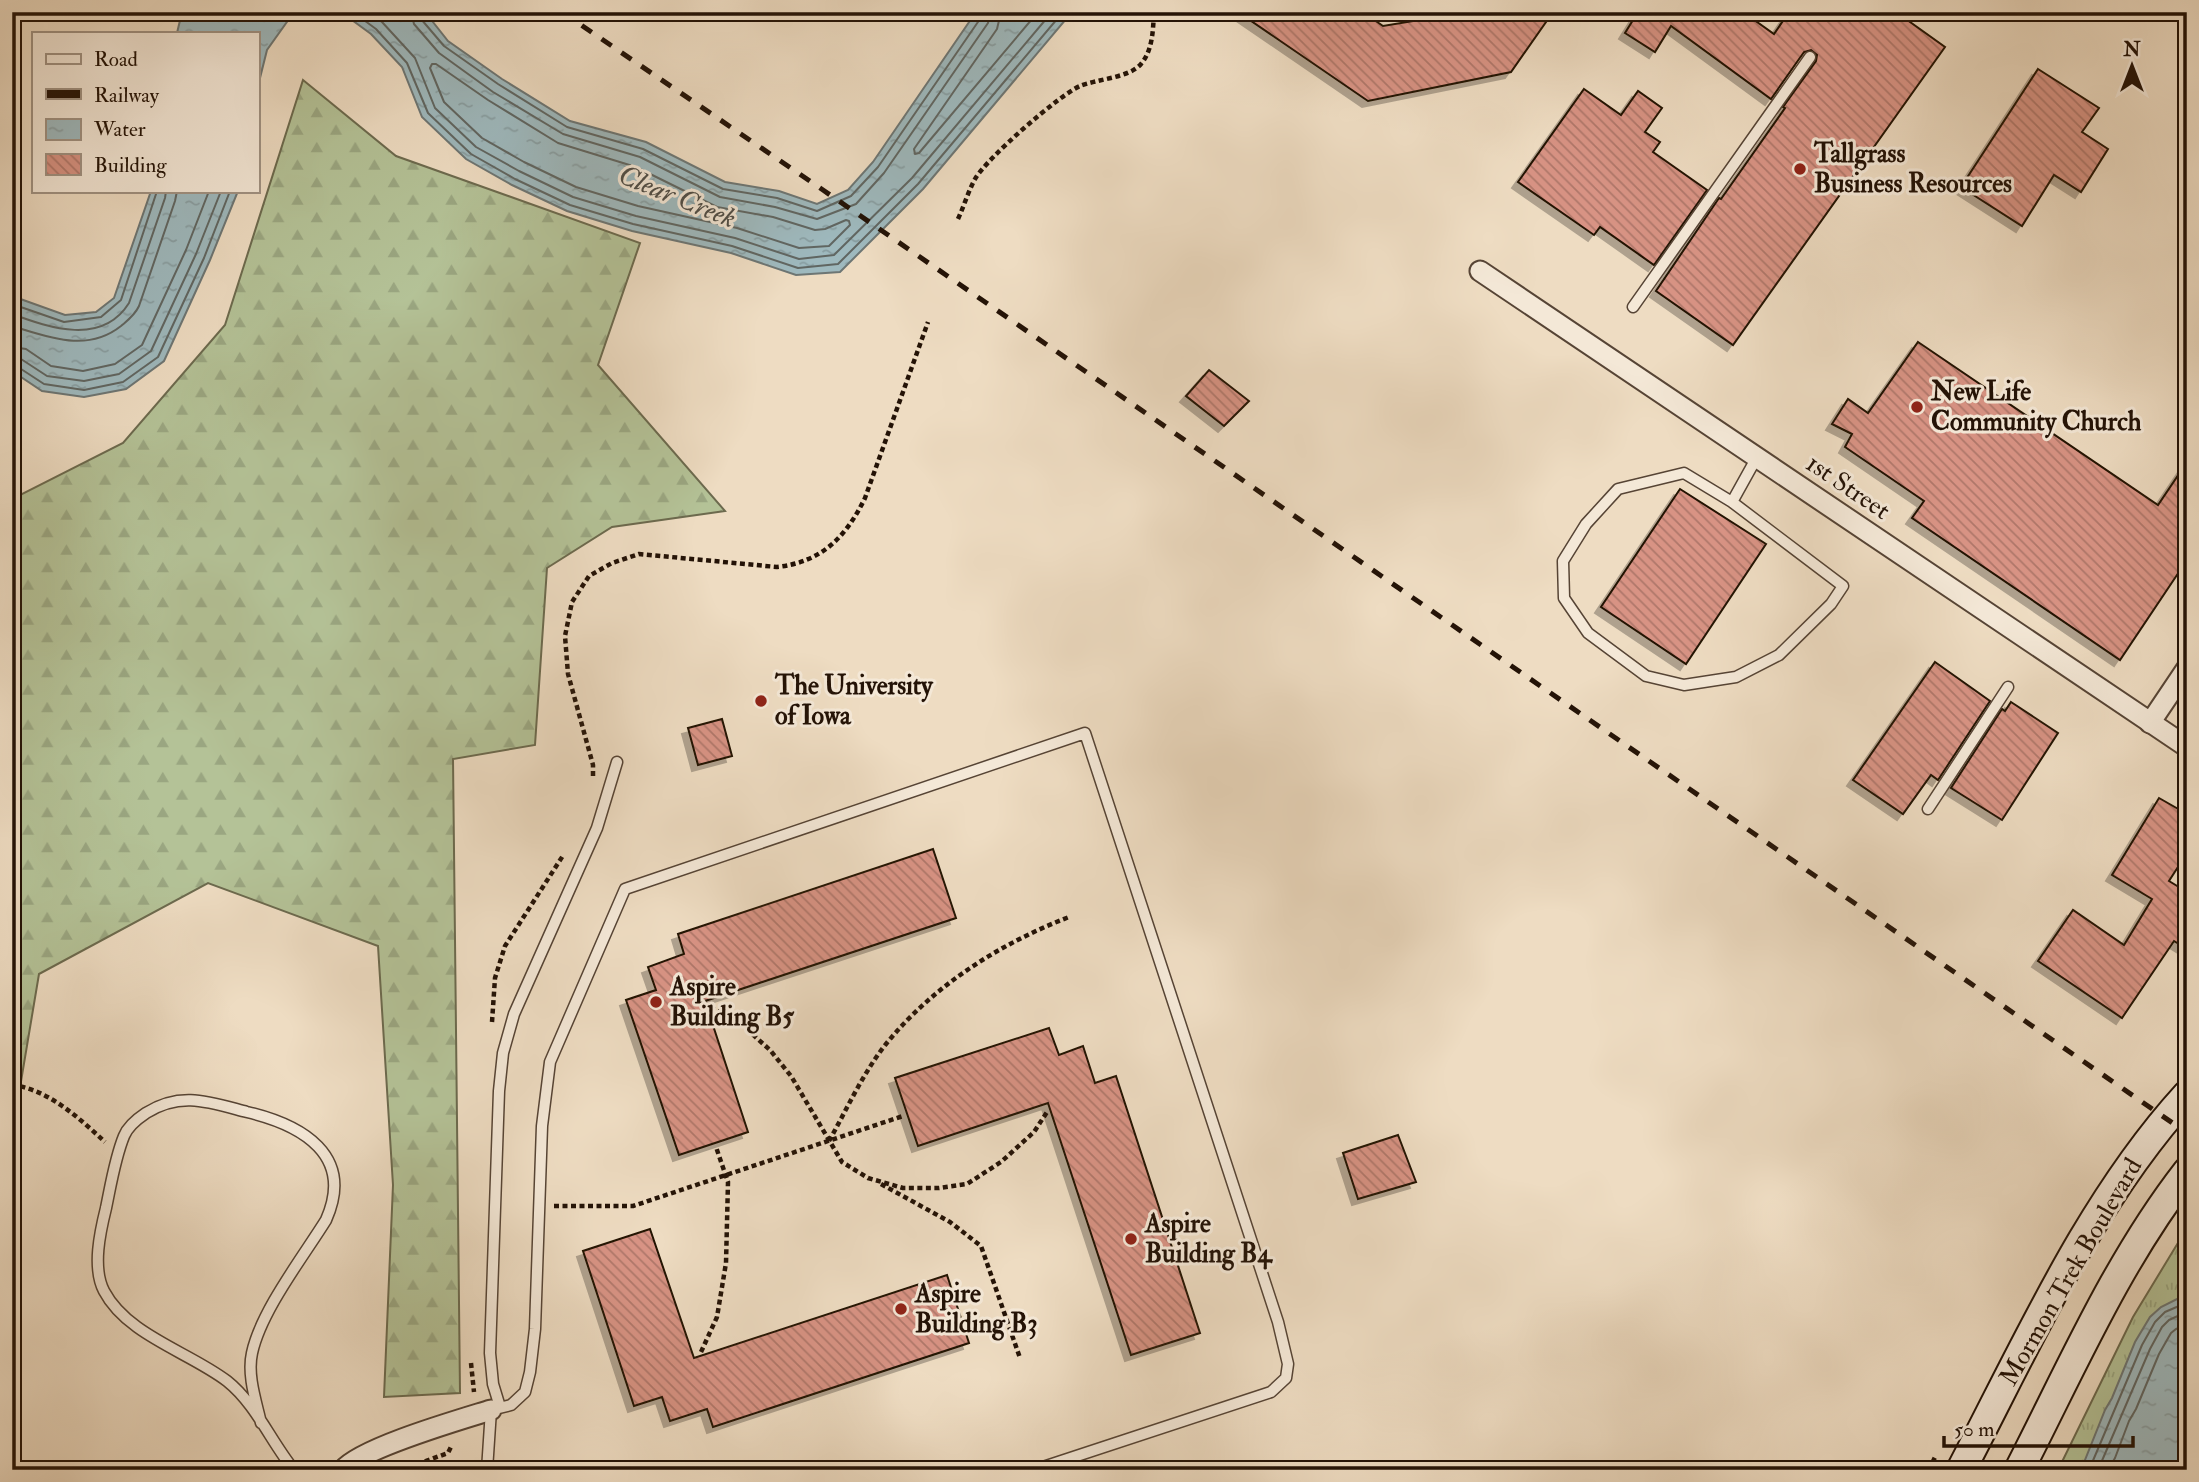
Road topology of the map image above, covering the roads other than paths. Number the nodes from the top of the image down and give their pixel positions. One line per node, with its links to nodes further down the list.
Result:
1 (1810, 57): 3 (lane)
2 (1480, 271): 4 (street, 1st Street)
3 (1633, 307)
4 (1757, 457): 5 (lane); 8 (street, 1st Street)
5 (1732, 502): 5 (lane)
6 (2187, 668): 8 (street)
7 (2008, 687): 11 (lane)
8 (2150, 723): 9 (street, 1st Street)
9 (2187, 747)
10 (617, 762): 14 (lane)
11 (1928, 809)
12 (2178, 1105): 20 (main road, Mormon Trek Boulevard)
13 (2187, 1172): 21 (main road, Mormon Trek Boulevard)
14 (495, 1408): 17 (street); 18 (lane); 19 (lane)
15 (261, 1423): 15 (lane); 16 (lane)
16 (294, 1470)
17 (343, 1470)
18 (487, 1470)
19 (1034, 1470)
20 (1961, 1470)
21 (2019, 1470)

